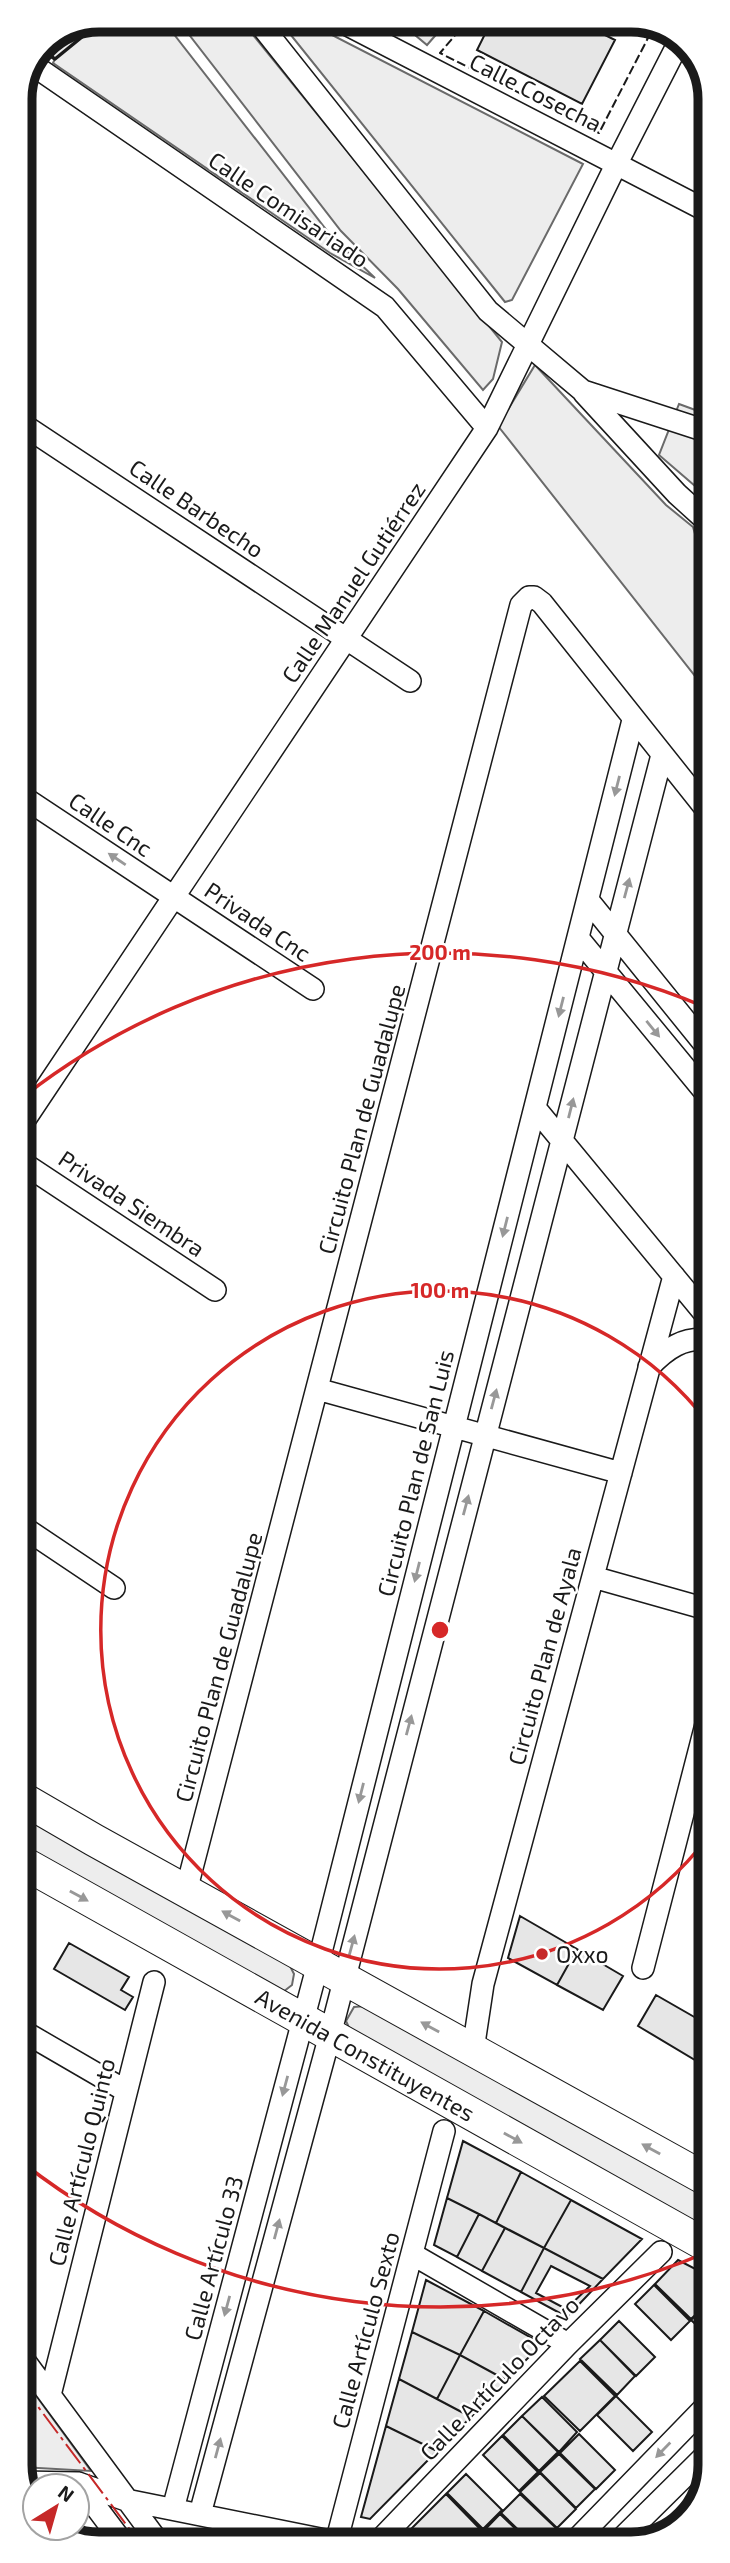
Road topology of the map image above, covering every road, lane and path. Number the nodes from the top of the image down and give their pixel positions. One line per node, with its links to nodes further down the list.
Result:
1 (266, 32): 7 (street)
2 (368, 32): 5 (street, Calle Cosecha)
3 (676, 48): 5 (street, Calle Manuel Gutiérrez)
4 (39, 69): 9 (street, Calle Comisariado)
5 (617, 163): 6 (street, Calle Cosecha); 7 (street, Calle Manuel Gutiérrez)
6 (698, 206)
7 (528, 344): 8 (street); 9 (street, Calle Manuel Gutiérrez)
8 (583, 391): 10 (street); 12 (street)
9 (487, 428): 13 (street, Calle Manuel Gutiérrez)
10 (698, 428)
11 (32, 431): 13 (street, Calle Barbecho)
12 (698, 513)
13 (346, 639): 14 (street, Calle Barbecho); 19 (street, Calle Manuel Gutiérrez)
14 (411, 681)
15 (634, 720): 16 (street, Circuito Plan de Guadalupe); 20 (street, Circuito Plan de San Luis, one-way to 20); 36 (street, Circuito Plan de Guadalupe)
16 (662, 755): 17 (street, Circuito Plan de Guadalupe); 21 (street, Circuito Plan de San Luis, one-way to 16)
17 (698, 799)
18 (32, 803): 19 (street, Calle Cnc, one-way to 18)
19 (174, 897): 24 (street, Privada Cnc); 28 (street, Calle Manuel Gutiérrez)
20 (588, 900): 21 (street); 22 (street, Circuito Plan de San Luis)
21 (615, 935): 23 (street, Circuito Plan de San Luis); 25 (street)
22 (578, 938): 23 (street); 27 (street, Circuito Plan de San Luis, one-way to 27)
23 (605, 971): 26 (street, one-way to 26); 29 (street, Circuito Plan de San Luis, one-way to 23)
24 (313, 989)
25 (698, 1036)
26 (698, 1083)
27 (535, 1108): 29 (street); 37 (street, Circuito Plan de San Luis, one-way to 37)
28 (32, 1109)
29 (562, 1141): 31 (street); 38 (street, Circuito Plan de San Luis, one-way to 29)
30 (32, 1169): 32 (street, Privada Siembra)
31 (674, 1276): 33 (street); 35 (street, Circuito Plan de Ayala)
32 (215, 1290)
33 (698, 1306)
34 (698, 1339): 35 (street)
35 (649, 1367): 39 (street, Circuito Plan de Ayala)
36 (317, 1389): 37 (street); 47 (street, Circuito Plan de Guadalupe)
37 (454, 1427): 38 (street); 49 (street, Circuito Plan de San Luis, one-way to 49)
38 (484, 1435): 39 (street); 49 (street, Circuito Plan de San Luis, one-way to 38)
39 (621, 1473): 41 (street, Circuito Plan de Ayala)
40 (32, 1533): 42 (street)
41 (593, 1577): 43 (street); 54 (street, Circuito Plan de Ayala)
42 (114, 1588)
43 (698, 1607)
44 (698, 1755): 48 (street)
45 (32, 1804): 47 (main road)
46 (32, 1868): 51 (main road, Avenida Constituyentes, one-way to 51)
47 (186, 1891): 49 (main road, one-way to 47)
48 (643, 1968)
49 (330, 1971): 51 (street, Circuito Plan de San Luis); 52 (street, Circuito Plan de San Luis); 54 (main road, one-way to 49)
50 (154, 1982): 55 (street, Calle Artículo Quinto)
51 (303, 2020): 52 (main road, Avenida Constituyentes); 69 (street, Calle Artículo 33, one-way to 69)
52 (330, 2035): 58 (main road, Avenida Constituyentes, one-way to 58); 70 (street, one-way to 52)
53 (32, 2037): 55 (street)
54 (473, 2050): 57 (main road, one-way to 54)
55 (126, 2091): 63 (street, Calle Artículo Quinto)
56 (444, 2131): 60 (street, Calle Artículo Sexto)
57 (698, 2175)
58 (698, 2241)
59 (661, 2252): 61 (street, Calle Artículo Octavo)
60 (412, 2254): 61 (street); 74 (street, Calle Artículo Sexto)
61 (568, 2344): 75 (street, Calle Artículo Octavo)
62 (32, 2371): 63 (street)
63 (50, 2395): 67 (street)
64 (698, 2414): 76 (street, one-way to 76)
65 (698, 2463): 77 (street)
66 (91, 2488): 67 (street)
67 (126, 2500): 69 (street); 72 (street)
68 (91, 2501): 71 (street)
69 (173, 2510): 70 (street)
70 (200, 2514): 73 (street)
71 (113, 2531)
72 (150, 2531)
73 (282, 2531)
74 (340, 2531)
75 (388, 2532)
76 (584, 2532)
77 (628, 2532)

